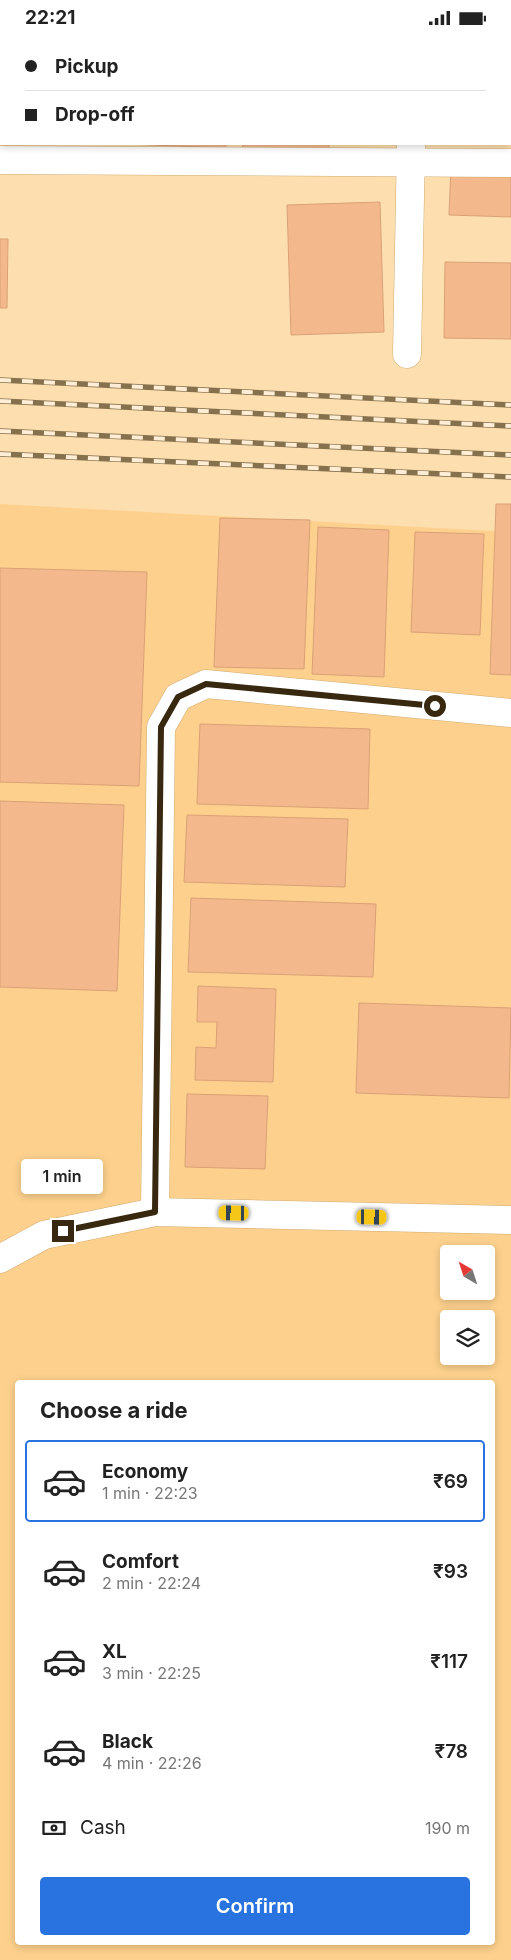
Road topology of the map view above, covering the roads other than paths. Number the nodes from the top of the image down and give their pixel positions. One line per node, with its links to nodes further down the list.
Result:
1 (411, 153): 2 (street); 3 (street); 4 (street)
2 (0, 160)
3 (511, 163)
4 (407, 354)
5 (511, 713): 6 (street)
6 (155, 1212): 7 (street); 8 (street)
7 (511, 1220)
8 (0, 1259)

